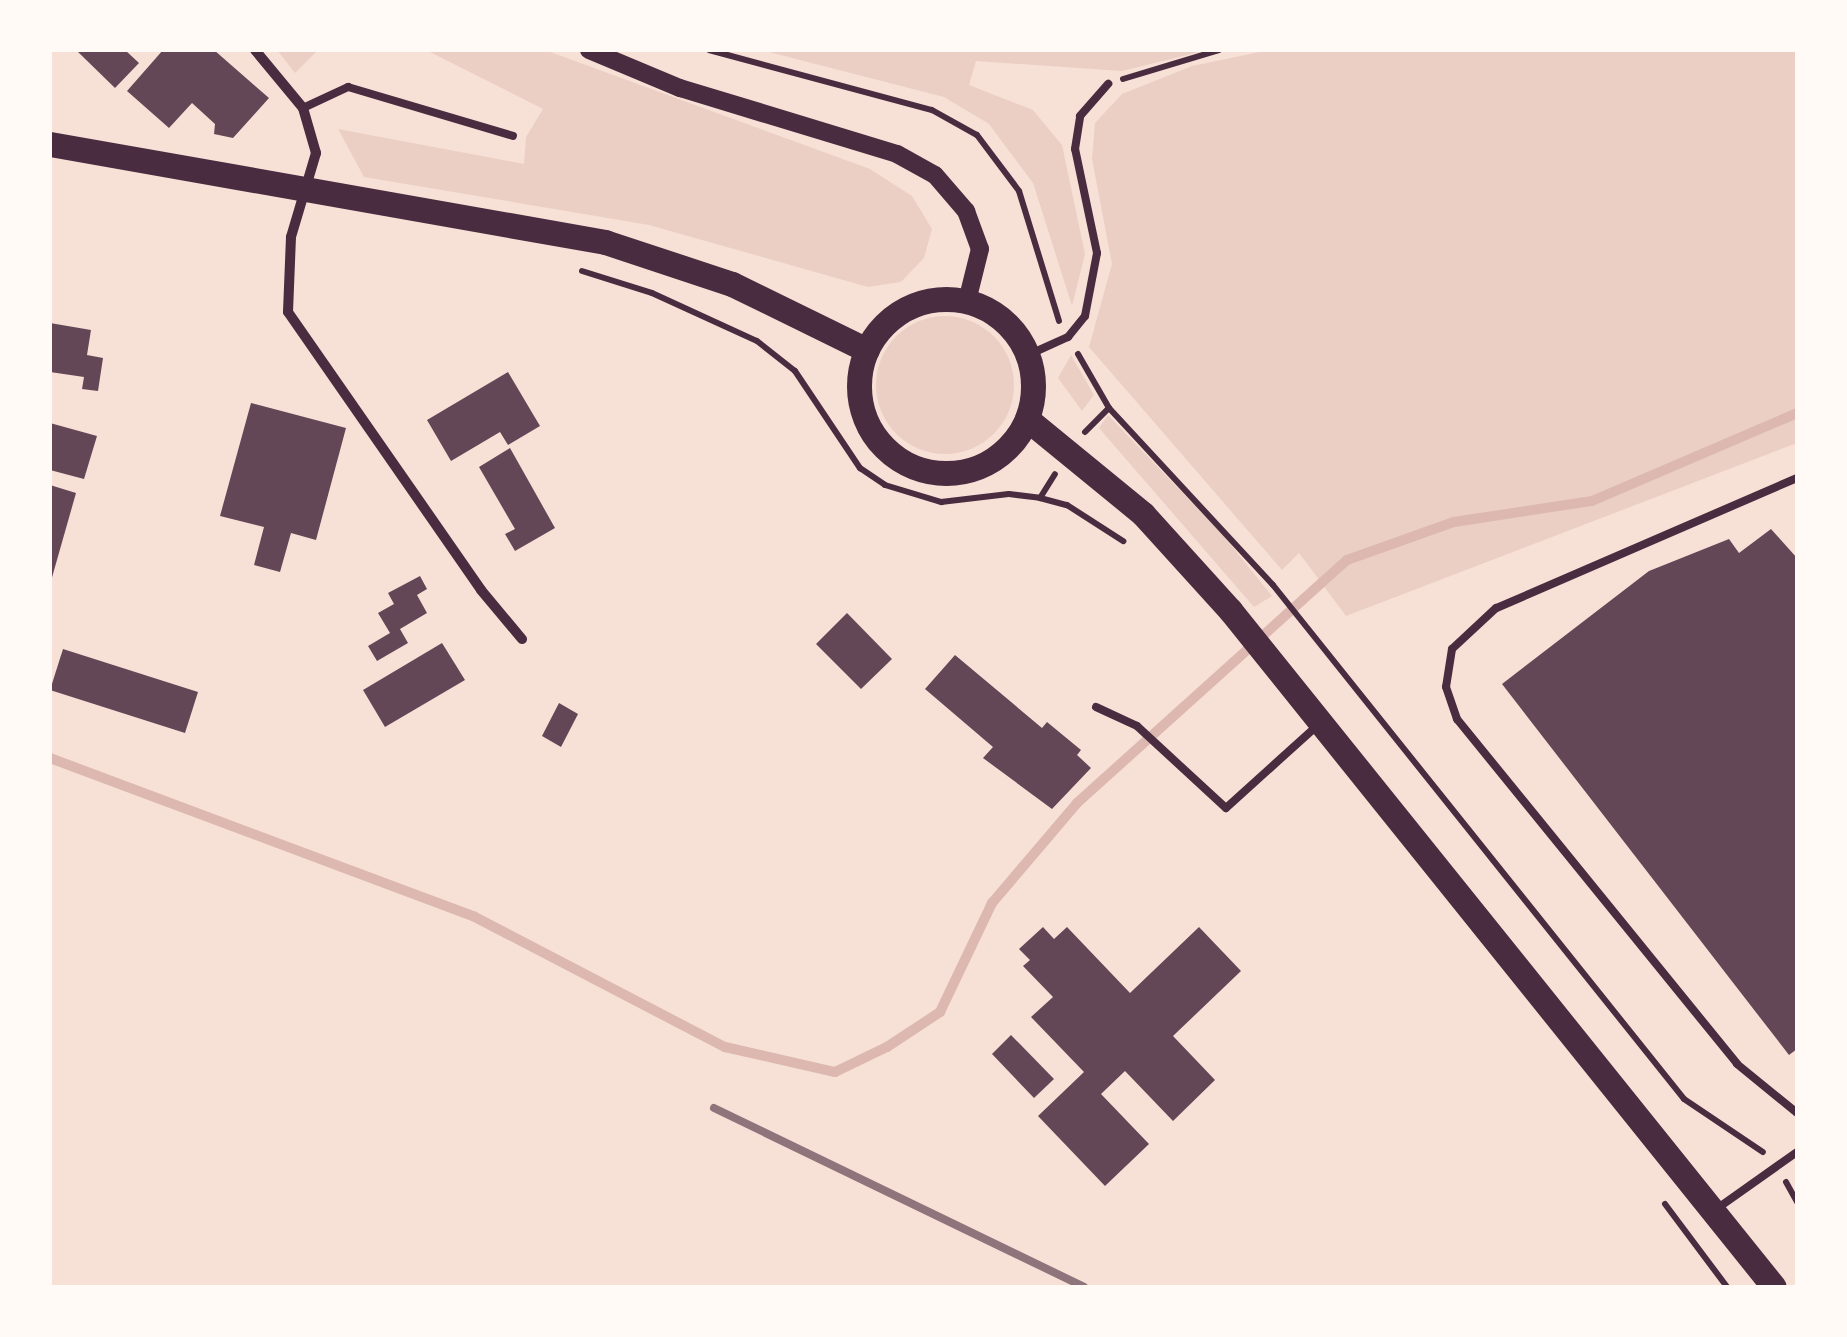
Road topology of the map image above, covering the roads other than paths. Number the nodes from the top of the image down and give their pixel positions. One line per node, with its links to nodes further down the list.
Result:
1 (255, 50): 4 (street)
2 (589, 50): 8 (street)
3 (1108, 84): 10 (lane)
4 (304, 108): 5 (lane); 7 (street)
5 (514, 136)
6 (50, 144): 7 (main road)
7 (306, 192): 9 (main road); 13 (street)
8 (968, 301): 9 (main road); 10 (main road)
9 (867, 350): 11 (main road)
10 (1028, 355): 11 (main road)
11 (1027, 419): 15 (main road)
12 (1797, 478): 16 (lane)
13 (522, 638)
14 (1096, 707): 15 (lane)
15 (1322, 721): 18 (main road)
16 (1797, 1113)
17 (1797, 1152): 18 (lane)
18 (1715, 1210): 19 (main road)
19 (1774, 1287)

